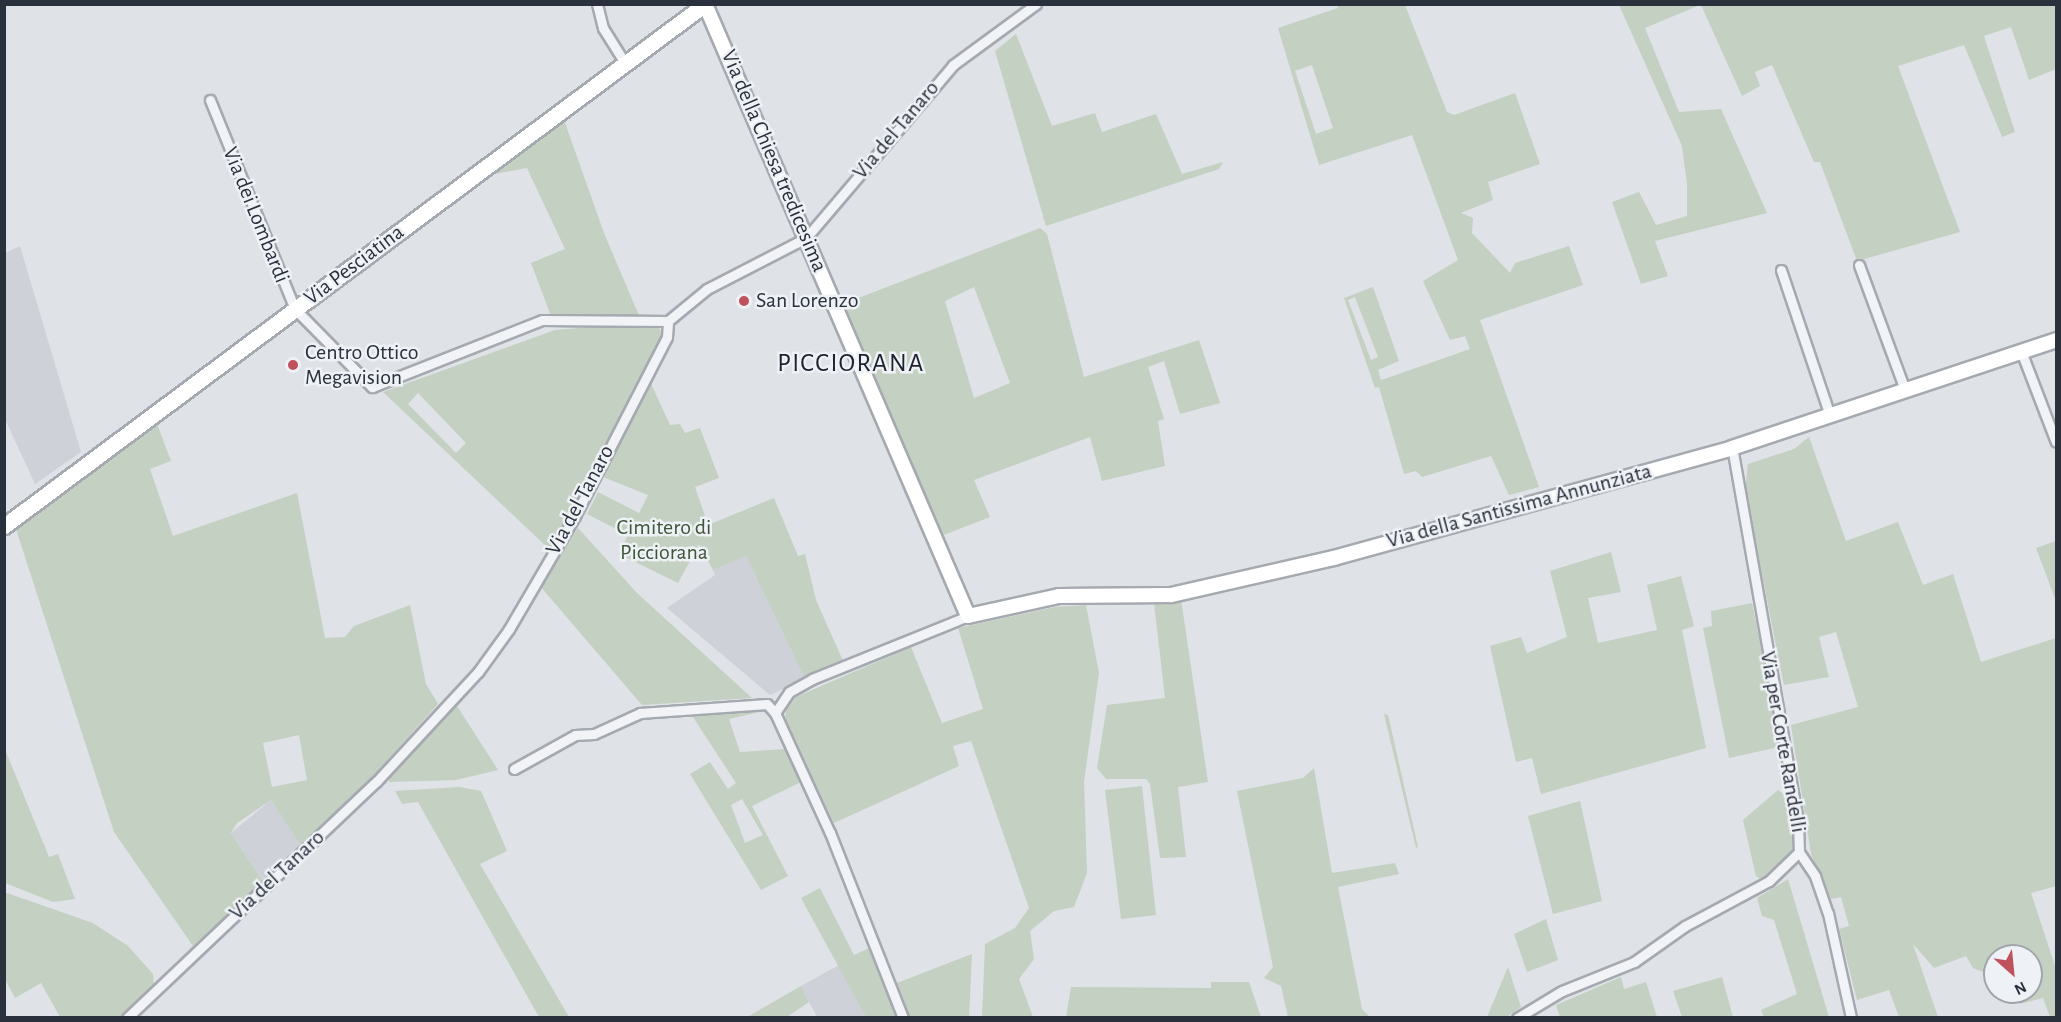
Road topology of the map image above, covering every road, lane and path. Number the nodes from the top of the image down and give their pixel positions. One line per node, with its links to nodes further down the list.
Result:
1 (597, 4): 4 (street)
2 (705, 4): 4 (main road, Via Pesciatina); 6 (street, Via della Chiesa tredicesima)
3 (1036, 4): 6 (street, Via del Tanaro)
4 (624, 63): 9 (main road, Via Pesciatina)
5 (210, 100): 9 (street, Via dei Lombardi)
6 (806, 238): 10 (street, Via del Tanaro); 18 (street, Via della Chiesa tredicesima)
7 (1859, 265): 13 (street)
8 (1781, 270): 14 (street)
9 (294, 309): 10 (street, Via dei Lombardi); 17 (main road, Via Pesciatina)
10 (668, 321): 22 (street, Via del Tanaro)
11 (2056, 340): 12 (street, Via della Santissima Annunziata)
12 (2021, 351): 13 (street, Via della Santissima Annunziata); 15 (street)
13 (1905, 390): 14 (street, Via della Santissima Annunziata)
14 (1830, 416): 16 (street, Via della Santissima Annunziata)
15 (2056, 442)
16 (1732, 448): 18 (street, Via della Santissima Annunziata); 21 (street, Via per Corte Randelli)
17 (4, 526)
18 (968, 616): 19 (street)
19 (775, 713): 20 (street); 23 (street)
20 (514, 769)
21 (1799, 852): 24 (street, Via per Corte Randelli); 25 (street)
22 (127, 1017)
23 (903, 1017)
24 (1517, 1017)
25 (1851, 1017)

